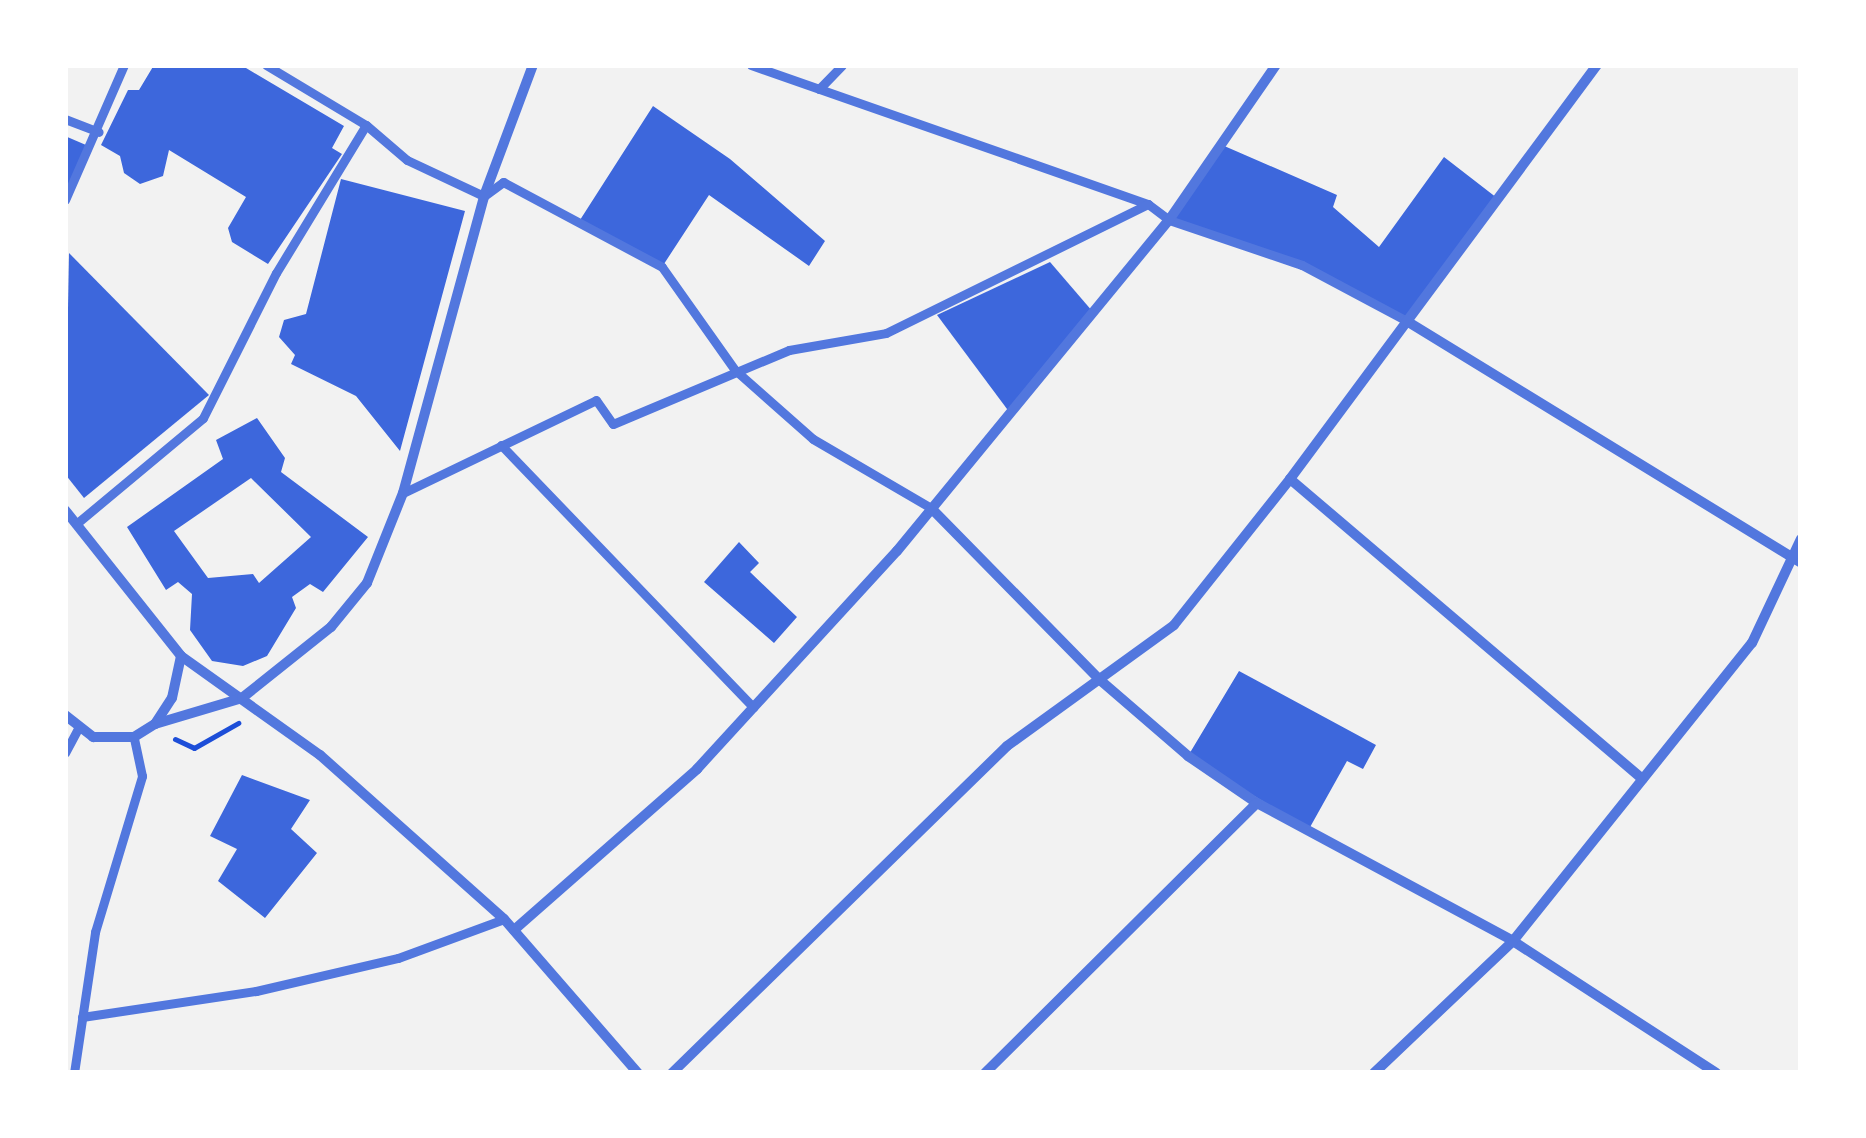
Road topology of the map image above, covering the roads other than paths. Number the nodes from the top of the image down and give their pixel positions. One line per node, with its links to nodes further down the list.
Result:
1 (124, 65): 11 (street)
2 (266, 65): 10 (street)
3 (532, 65): 12 (street)
4 (751, 65): 8 (street)
5 (842, 65): 8 (street)
6 (1276, 65): 15 (street)
7 (1597, 65): 16 (street)
8 (819, 90): 14 (street)
9 (65, 119): 11 (street)
10 (366, 125): 12 (street); 23 (street)
11 (99, 132): 13 (street)
12 (484, 196): 17 (street); 20 (street)
13 (65, 200)
14 (1148, 204): 15 (street); 17 (street)
15 (1169, 220): 16 (street); 21 (street)
16 (1406, 320): 19 (street); 25 (street)
17 (735, 370): 18 (street); 21 (street)
18 (501, 445): 20 (street); 29 (street)
19 (1290, 480): 27 (street); 35 (street)
20 (402, 493): 28 (street)
21 (931, 508): 27 (street); 29 (street)
22 (65, 510): 23 (street)
23 (76, 524): 26 (street)
24 (1801, 539): 25 (street)
25 (1798, 561): 35 (street)
26 (182, 656): 28 (street); 31 (street)
27 (1100, 680): 36 (street); 43 (street)
28 (242, 698): 31 (street); 37 (street)
29 (753, 707): 38 (street)
30 (65, 715): 32 (street)
31 (155, 724): 33 (street)
32 (78, 729): 33 (street); 34 (street)
33 (134, 737): 40 (street)
34 (65, 752)
35 (1643, 778): 39 (street)
36 (1257, 803): 39 (street); 44 (street)
37 (504, 919): 38 (street); 40 (street)
38 (514, 930): 42 (street)
39 (1513, 942): 45 (street); 46 (street)
40 (82, 1016): 41 (street)
41 (74, 1073)
42 (638, 1073)
43 (672, 1073)
44 (985, 1073)
45 (1374, 1073)
46 (1716, 1073)

